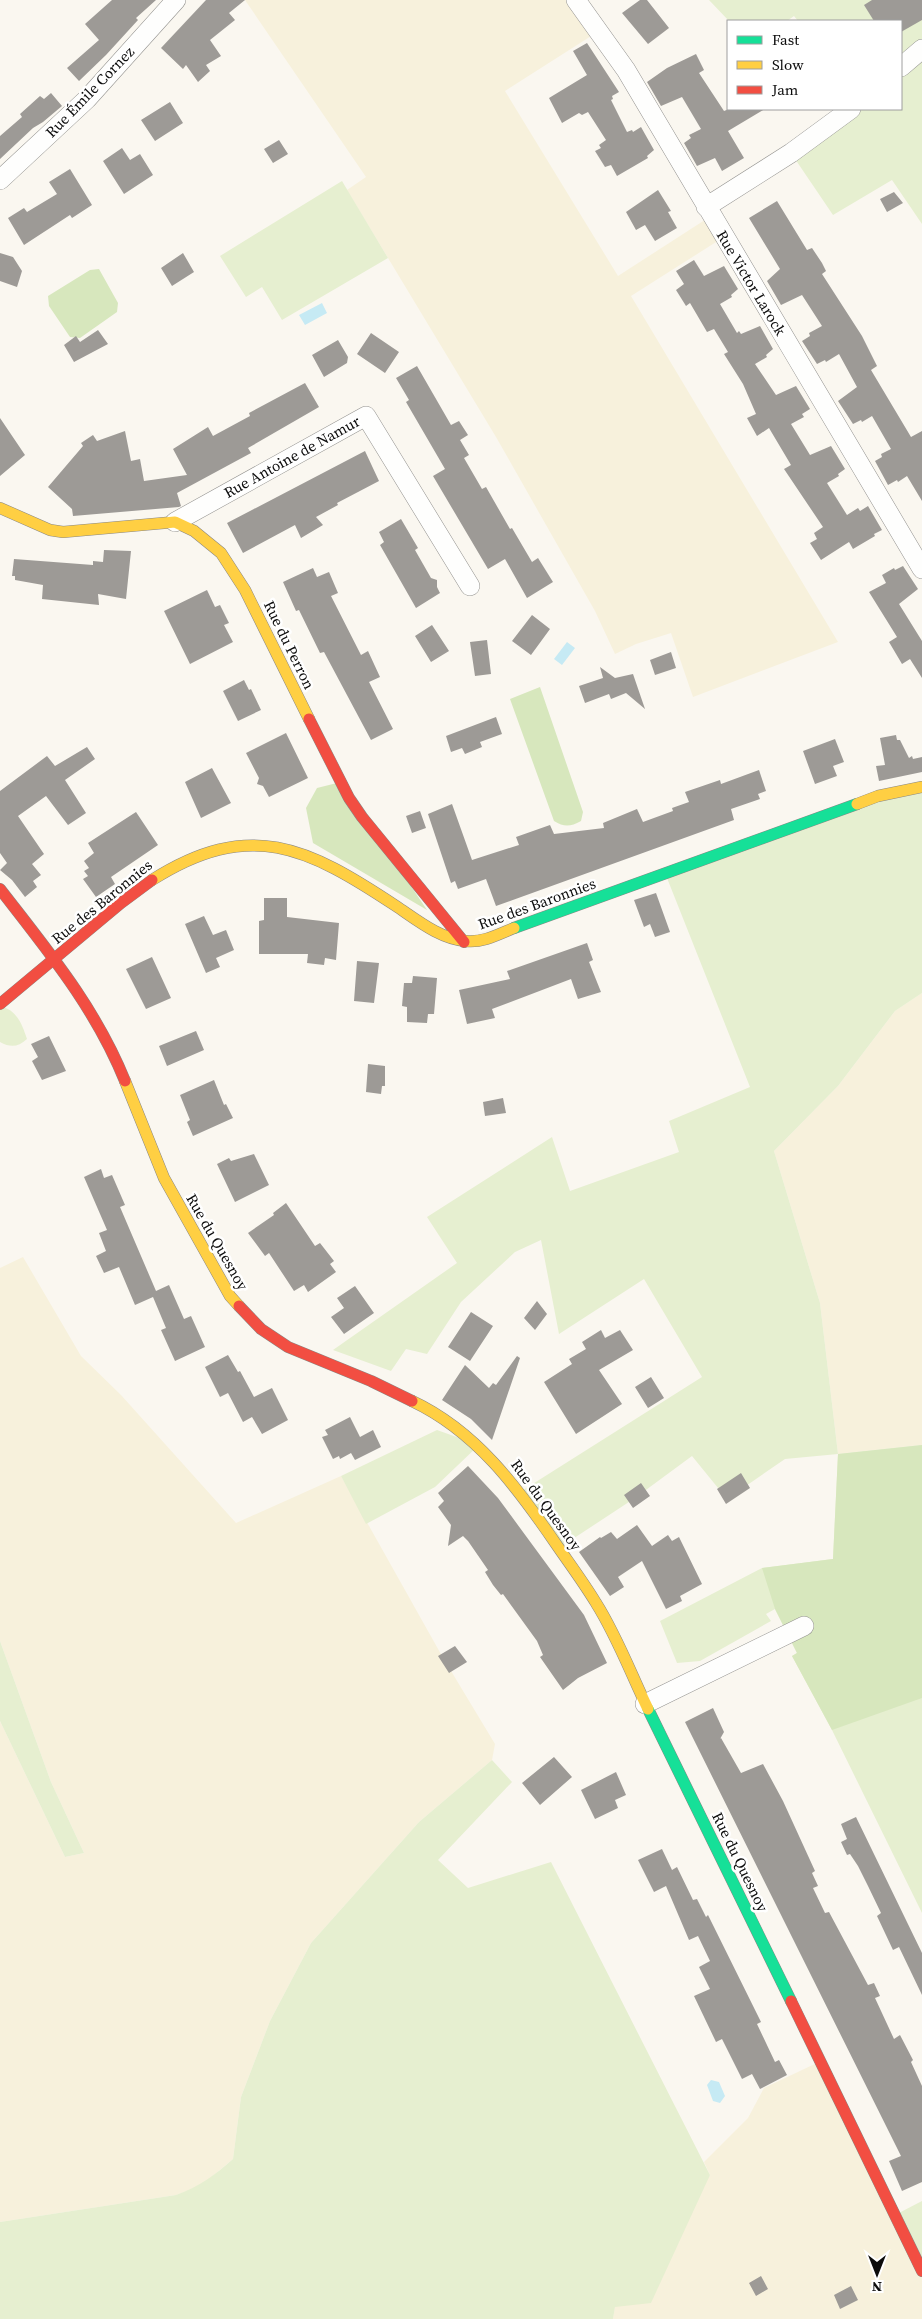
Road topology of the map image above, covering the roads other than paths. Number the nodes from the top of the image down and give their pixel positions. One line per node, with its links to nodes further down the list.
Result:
1 (176, 0): 6 (street, Rue Émile Cornez)
2 (576, 0): 7 (street, Rue Victor Larock)
3 (922, 49): 4 (street)
4 (902, 66)
5 (851, 110): 7 (street)
6 (0, 180)
7 (706, 207): 10 (street, Rue Victor Larock)
8 (0, 508): 9 (street)
9 (175, 522): 11 (street, Rue Antoine de Namur); 14 (street, Rue du Perron)
10 (922, 569)
11 (470, 586)
12 (922, 787): 14 (street, Rue des Baronnies)
13 (0, 889): 15 (street, Rue du Quesnoy)
14 (464, 942): 15 (street, Rue des Baronnies)
15 (56, 960): 16 (street, Rue des Baronnies); 18 (street, Rue du Quesnoy)
16 (0, 1004)
17 (804, 1626): 18 (street)
18 (645, 1704): 19 (street, Rue du Quesnoy)
19 (922, 2271)

